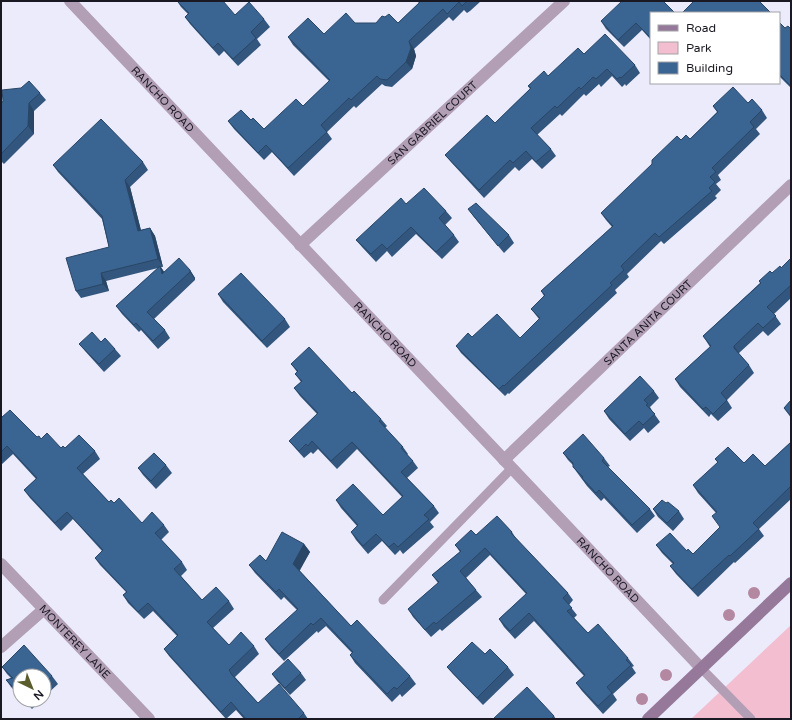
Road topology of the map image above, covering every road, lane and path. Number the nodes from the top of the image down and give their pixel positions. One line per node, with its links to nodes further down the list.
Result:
1 (70, 1): 4 (street, RANCHO ROAD)
2 (564, 1): 4 (street, SAN GABRIEL COURT)
3 (791, 185): 5 (street, SANTA ANITA COURT)
4 (300, 245): 5 (street, RANCHO ROAD)
5 (508, 464): 8 (lane); 11 (street, RANCHO ROAD)
6 (1, 564): 9 (street, MONTEREY LANE)
7 (791, 583): 11 (street)
8 (383, 600)
9 (44, 610): 10 (street); 12 (street, MONTEREY LANE)
10 (1, 647)
11 (701, 668): 13 (street); 14 (lane)
12 (149, 719)
13 (648, 719)
14 (751, 719)

